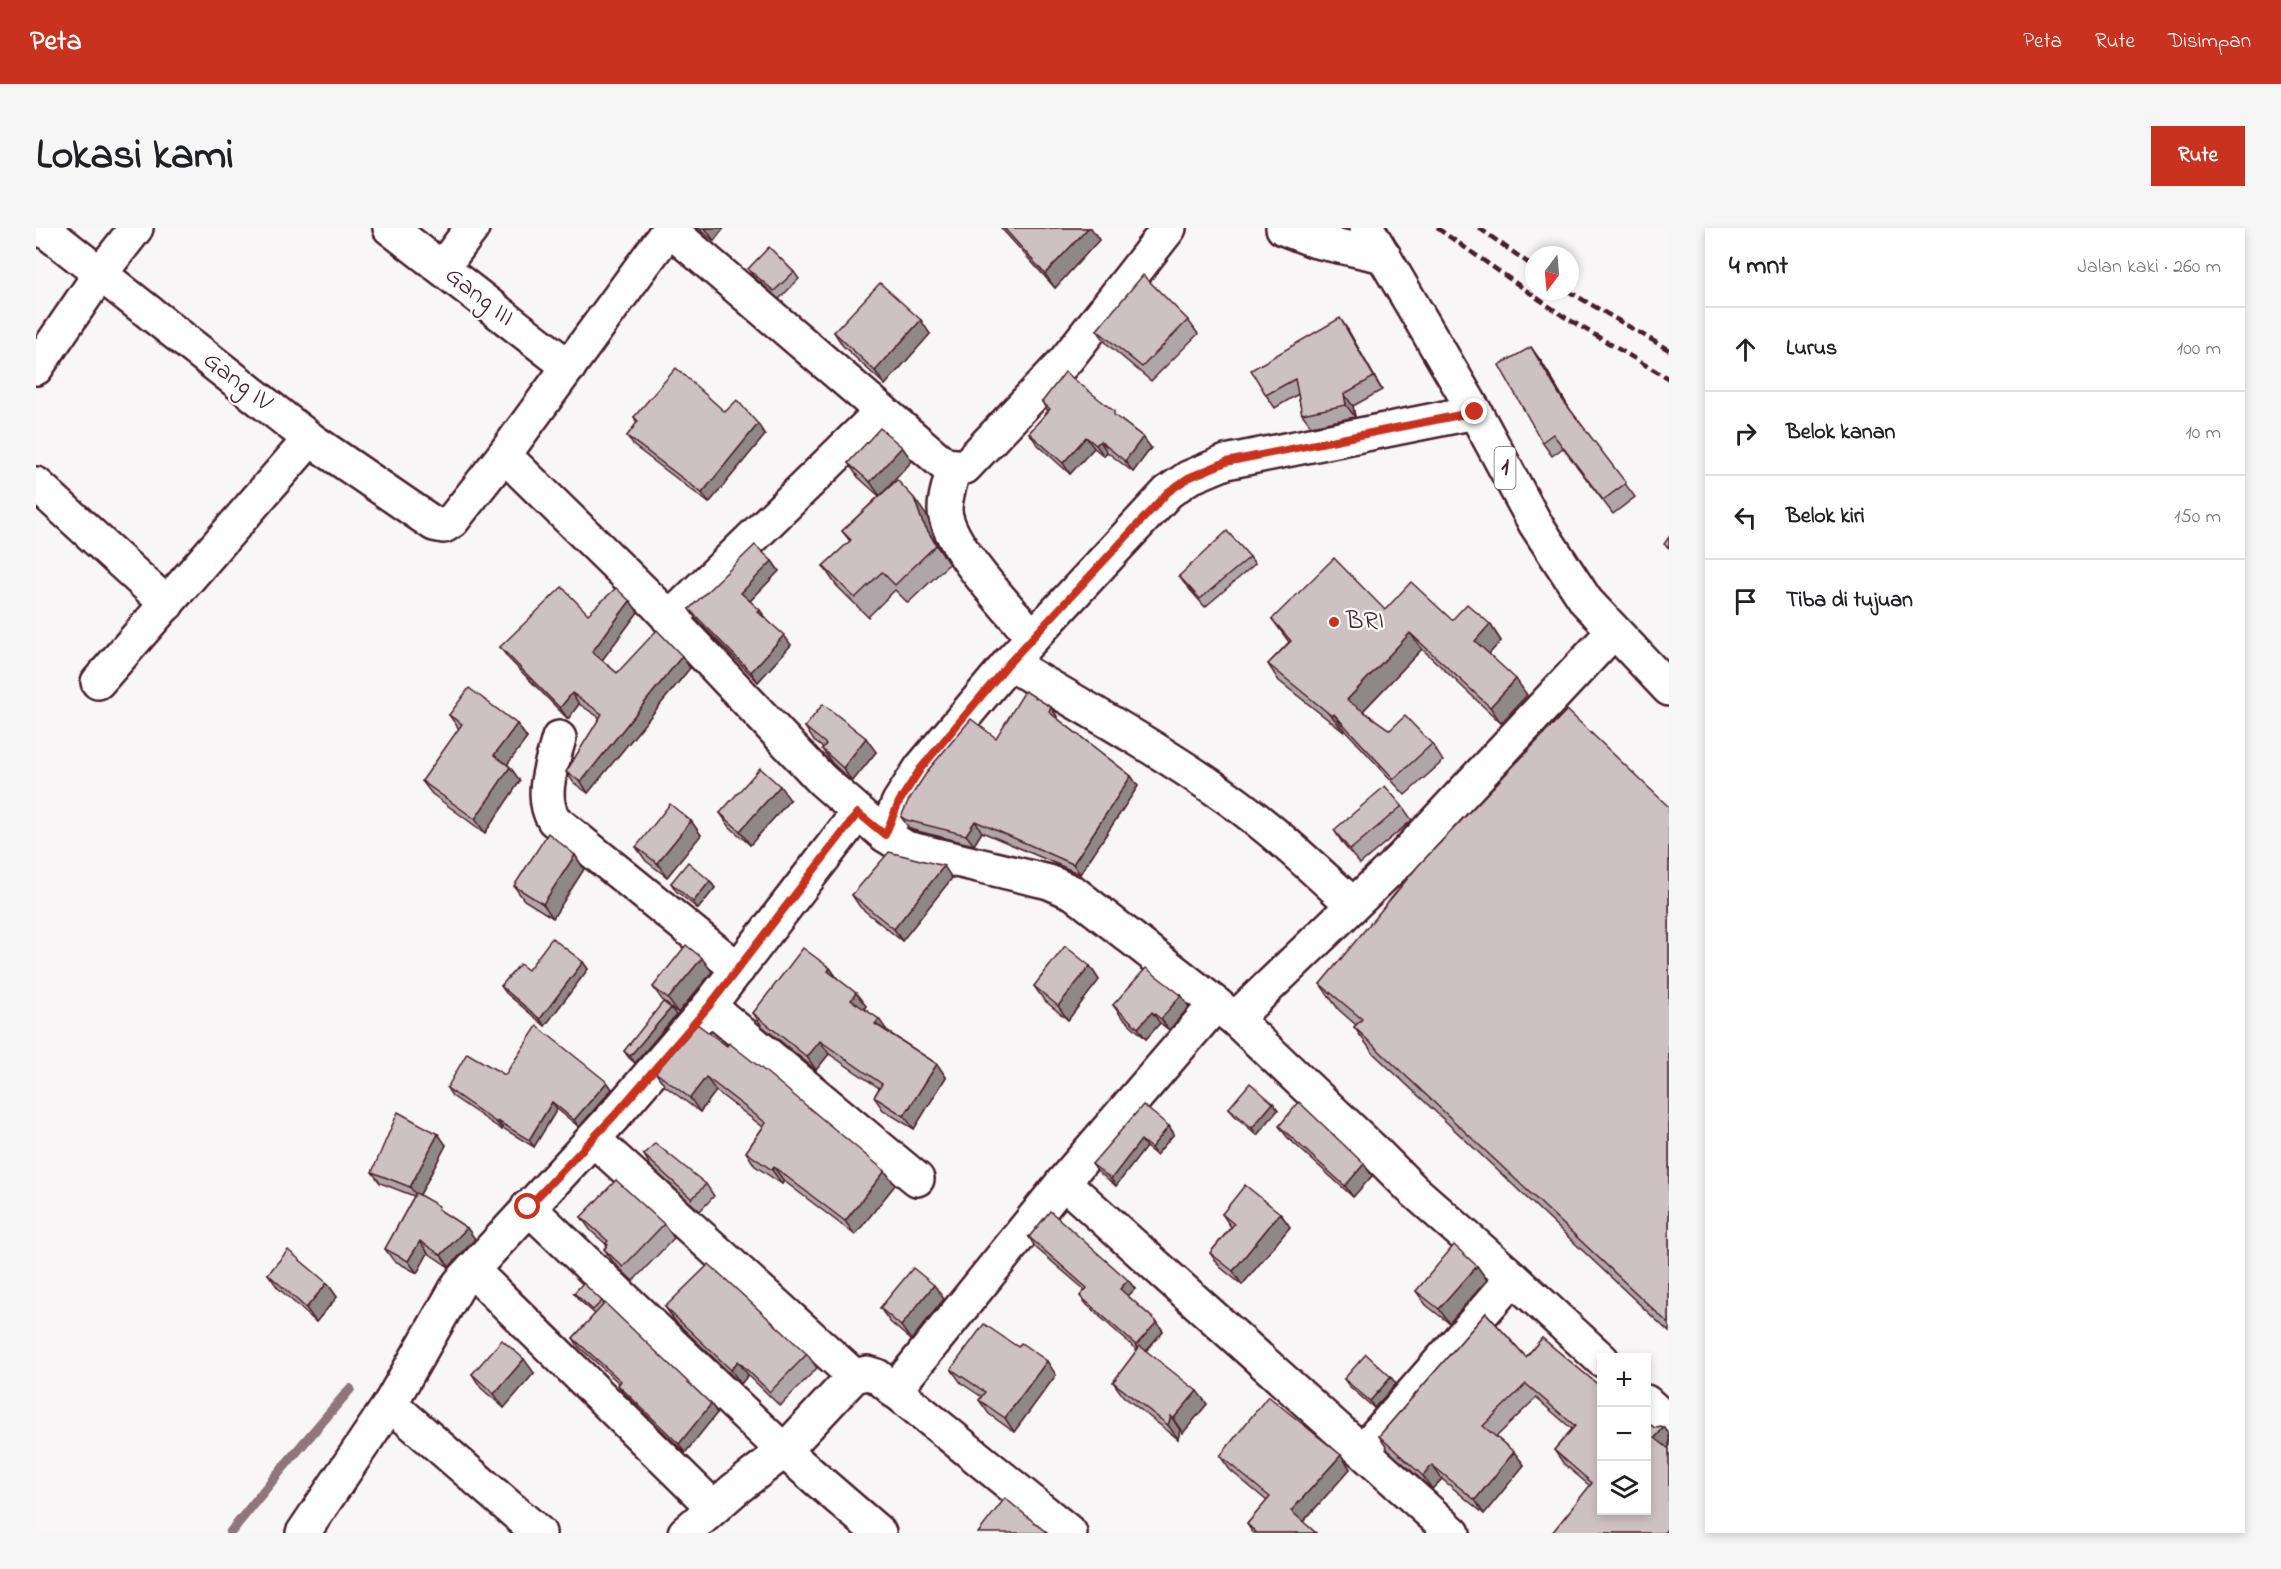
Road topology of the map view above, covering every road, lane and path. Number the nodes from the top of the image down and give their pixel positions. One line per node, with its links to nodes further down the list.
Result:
1 (42, 228): 11 (street, Gang IV)
2 (136, 228): 11 (street)
3 (390, 228): 10 (street, Gang III)
4 (472, 228): 10 (street)
5 (1169, 228): 18 (street)
6 (1283, 228): 9 (street)
7 (1367, 228): 9 (street, 1)
8 (669, 229): 12 (street); 14 (street)
9 (1384, 256): 15 (street, 1)
10 (441, 268): 12 (street, Gang III)
11 (100, 274): 13 (street); 16 (street, Gang IV)
12 (569, 367): 17 (street)
13 (36, 368)
14 (882, 411): 18 (street); 21 (street)
15 (1475, 412): 22 (street, 1); 23 (street)
16 (310, 439): 17 (street, Gang IV); 20 (street)
17 (504, 455): 21 (street)
18 (954, 467): 23 (street)
19 (36, 484): 20 (street)
20 (167, 604): 25 (street)
21 (669, 619): 28 (street)
22 (1613, 632): 26 (street, 1); 29 (street)
23 (1033, 637): 24 (street)
24 (1009, 663): 28 (street); 29 (street)
25 (98, 682)
26 (1669, 689)
27 (559, 738): 30 (street)
28 (873, 825): 30 (street); 32 (street)
29 (1352, 904): 32 (street)
30 (738, 969): 31 (street)
31 (709, 1006): 33 (street); 34 (street)
32 (1226, 1012): 35 (street); 38 (street)
33 (593, 1139): 36 (street); 40 (street)
34 (917, 1179)
35 (1063, 1182): 41 (street); 45 (street)
36 (528, 1207): 37 (street); 46 (street)
37 (472, 1270): 42 (street); 47 (street)
38 (1513, 1278): 39 (street); 45 (street)
39 (1597, 1355)
40 (854, 1376): 41 (street); 46 (street)
41 (894, 1391): 52 (street)
42 (390, 1404): 48 (street); 49 (street)
43 (1651, 1406): 44 (street)
44 (1669, 1423)
45 (1363, 1450): 53 (street)
46 (784, 1451): 47 (street); 51 (street)
47 (713, 1507): 50 (street)
48 (303, 1533)
49 (539, 1533)
50 (685, 1533)
51 (879, 1533)
52 (1070, 1533)
53 (1453, 1533)

